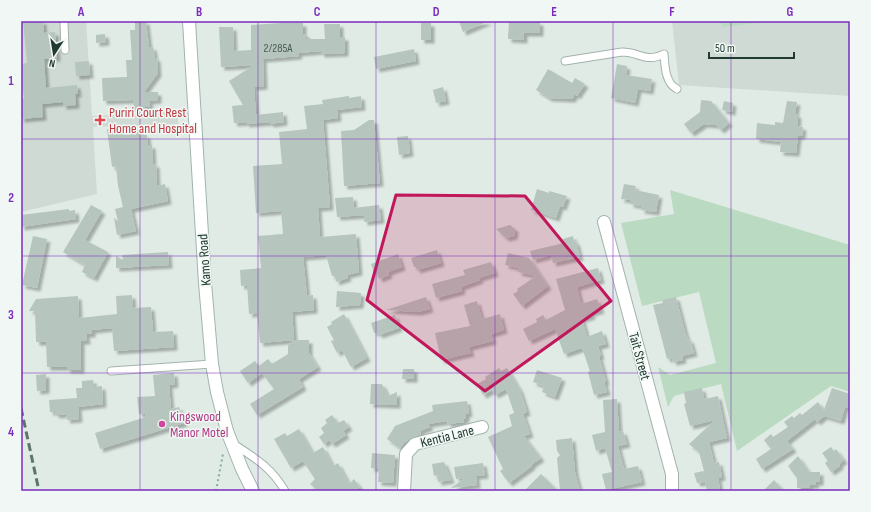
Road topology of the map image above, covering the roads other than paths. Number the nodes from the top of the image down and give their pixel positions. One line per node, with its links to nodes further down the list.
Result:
1 (64, 21): 3 (lane)
2 (189, 21): 7 (main road, Kamo Road)
3 (65, 50)
4 (565, 61): 5 (lane)
5 (677, 89)
6 (604, 222): 14 (main road, Tait Street)
7 (212, 364): 8 (lane); 10 (main road, Kamo Road)
8 (111, 370)
9 (482, 427): 13 (main road, Kentia Lane)
10 (232, 443): 11 (main road, Kamo Road); 12 (lane)
11 (253, 491)
12 (285, 491)
13 (404, 491)
14 (672, 491)

